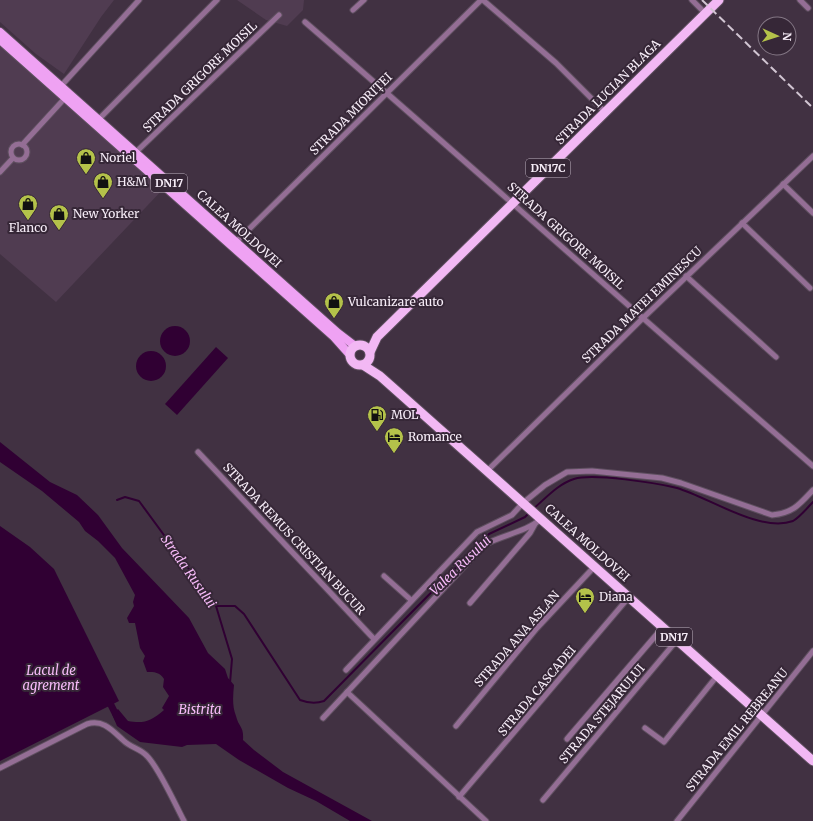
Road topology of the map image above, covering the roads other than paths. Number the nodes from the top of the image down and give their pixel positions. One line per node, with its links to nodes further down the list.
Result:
1 (139, 0): 15 (street)
2 (217, 0): 19 (street)
3 (364, 0): 9 (street)
4 (482, 0): 16 (street, STRADA MIORIȚEI); 18 (street)
5 (692, 0): 10 (street)
6 (719, 0): 10 (highway, STRADA LUCIAN BLAGA / DN17C)
7 (800, 0): 8 (street)
8 (808, 8)
9 (353, 10)
10 (705, 13): 18 (highway, STRADA LUCIAN BLAGA / DN17C)
11 (279, 15): 21 (street, STRADA GRIGORE MOISIL)
12 (305, 22): 16 (street, STRADA GRIGORE MOISIL)
13 (0, 32): 15 (main road, CALEA MOLDOVEI / DN17)
14 (0, 40): 17 (main road, CALEA MOLDOVEI / DN17)
15 (61, 86): 19 (main road, CALEA MOLDOVEI / DN17)
16 (387, 93): 26 (street, STRADA GRIGORE MOISIL); 29 (street, STRADA MIORIȚEI)
17 (65, 98): 20 (street); 36 (main road, CALEA MOLDOVEI / DN17)
18 (605, 112): 26 (highway, STRADA LUCIAN BLAGA / DN17C)
19 (98, 120): 21 (main road, CALEA MOLDOVEI / DN17)
20 (22, 144): 23 (street); 23 (street)
21 (135, 153): 29 (main road, CALEA MOLDOVEI / DN17)
22 (813, 156): 25 (street, STRADA MATEI EMINESCU)
23 (13, 158): 24 (street)
24 (0, 172)
25 (783, 184): 27 (street); 28 (street, STRADA MATEI EMINESCU)
26 (513, 202): 32 (street, STRADA GRIGORE MOISIL); 33 (highway, STRADA LUCIAN BLAGA / DN17C)
27 (813, 214)
28 (742, 223): 30 (street, STRADA MATEI EMINESCU); 31 (street)
29 (236, 242): 34 (main road, CALEA MOLDOVEI / DN17)
30 (686, 276): 32 (street, STRADA MATEI EMINESCU); 37 (street)
31 (810, 288)
32 (642, 319): 41 (street, STRADA GRIGORE MOISIL); 42 (street, STRADA MATEI EMINESCU)
33 (377, 337): 34 (highway, STRADA LUCIAN BLAGA / DN17C); 35 (highway, STRADA LUCIAN BLAGA / DN17C)
34 (359, 345): 35 (highway, DN17); 36 (highway)
35 (370, 354): 38 (highway); 39 (highway, CALEA MOLDOVEI / DN17)
36 (350, 355): 38 (highway, DN17)
37 (776, 357)
38 (364, 365): 39 (highway, CALEA MOLDOVEI / DN17)
39 (380, 376): 42 (highway, CALEA MOLDOVEI / DN17)
40 (198, 452): 52 (street, STRADA REMUS CRISTIAN BUCUR)
41 (813, 466)
42 (488, 470): 44 (highway, CALEA MOLDOVEI / DN17)
43 (813, 490): 44 (street)
44 (525, 505): 45 (highway, CALEA MOLDOVEI / DN17); 49 (street)
45 (537, 519): 46 (highway, CALEA MOLDOVEI / DN17); 50 (street); 57 (street)
46 (595, 566): 48 (highway, CALEA MOLDOVEI / DN17); 60 (street, STRADA ANA ASLAN)
47 (384, 576): 49 (street)
48 (629, 597): 51 (highway, CALEA MOLDOVEI / DN17); 65 (street, STRADA CASCADEI)
49 (411, 600): 52 (street)
50 (470, 603)
51 (663, 627): 53 (highway, CALEA MOLDOVEI / DN17); 62 (street)
52 (374, 639): 55 (street)
53 (677, 640): 56 (highway, CALEA MOLDOVEI / DN17); 66 (street, STRADA STEJARULUI)
54 (813, 651): 58 (street, STRADA EMIL REBREANU)
55 (346, 670)
56 (717, 676): 58 (highway, CALEA MOLDOVEI / DN17); 61 (street)
57 (347, 692): 59 (street); 65 (street)
58 (761, 714): 63 (highway, CALEA MOLDOVEI / DN17); 69 (street, STRADA EMIL REBREANU)
59 (324, 718)
60 (456, 726)
61 (645, 728)
62 (567, 740)
63 (813, 761)
64 (0, 768): 67 (street)
65 (459, 797): 68 (street)
66 (543, 800)
67 (184, 821)
68 (486, 821)
69 (677, 821)

